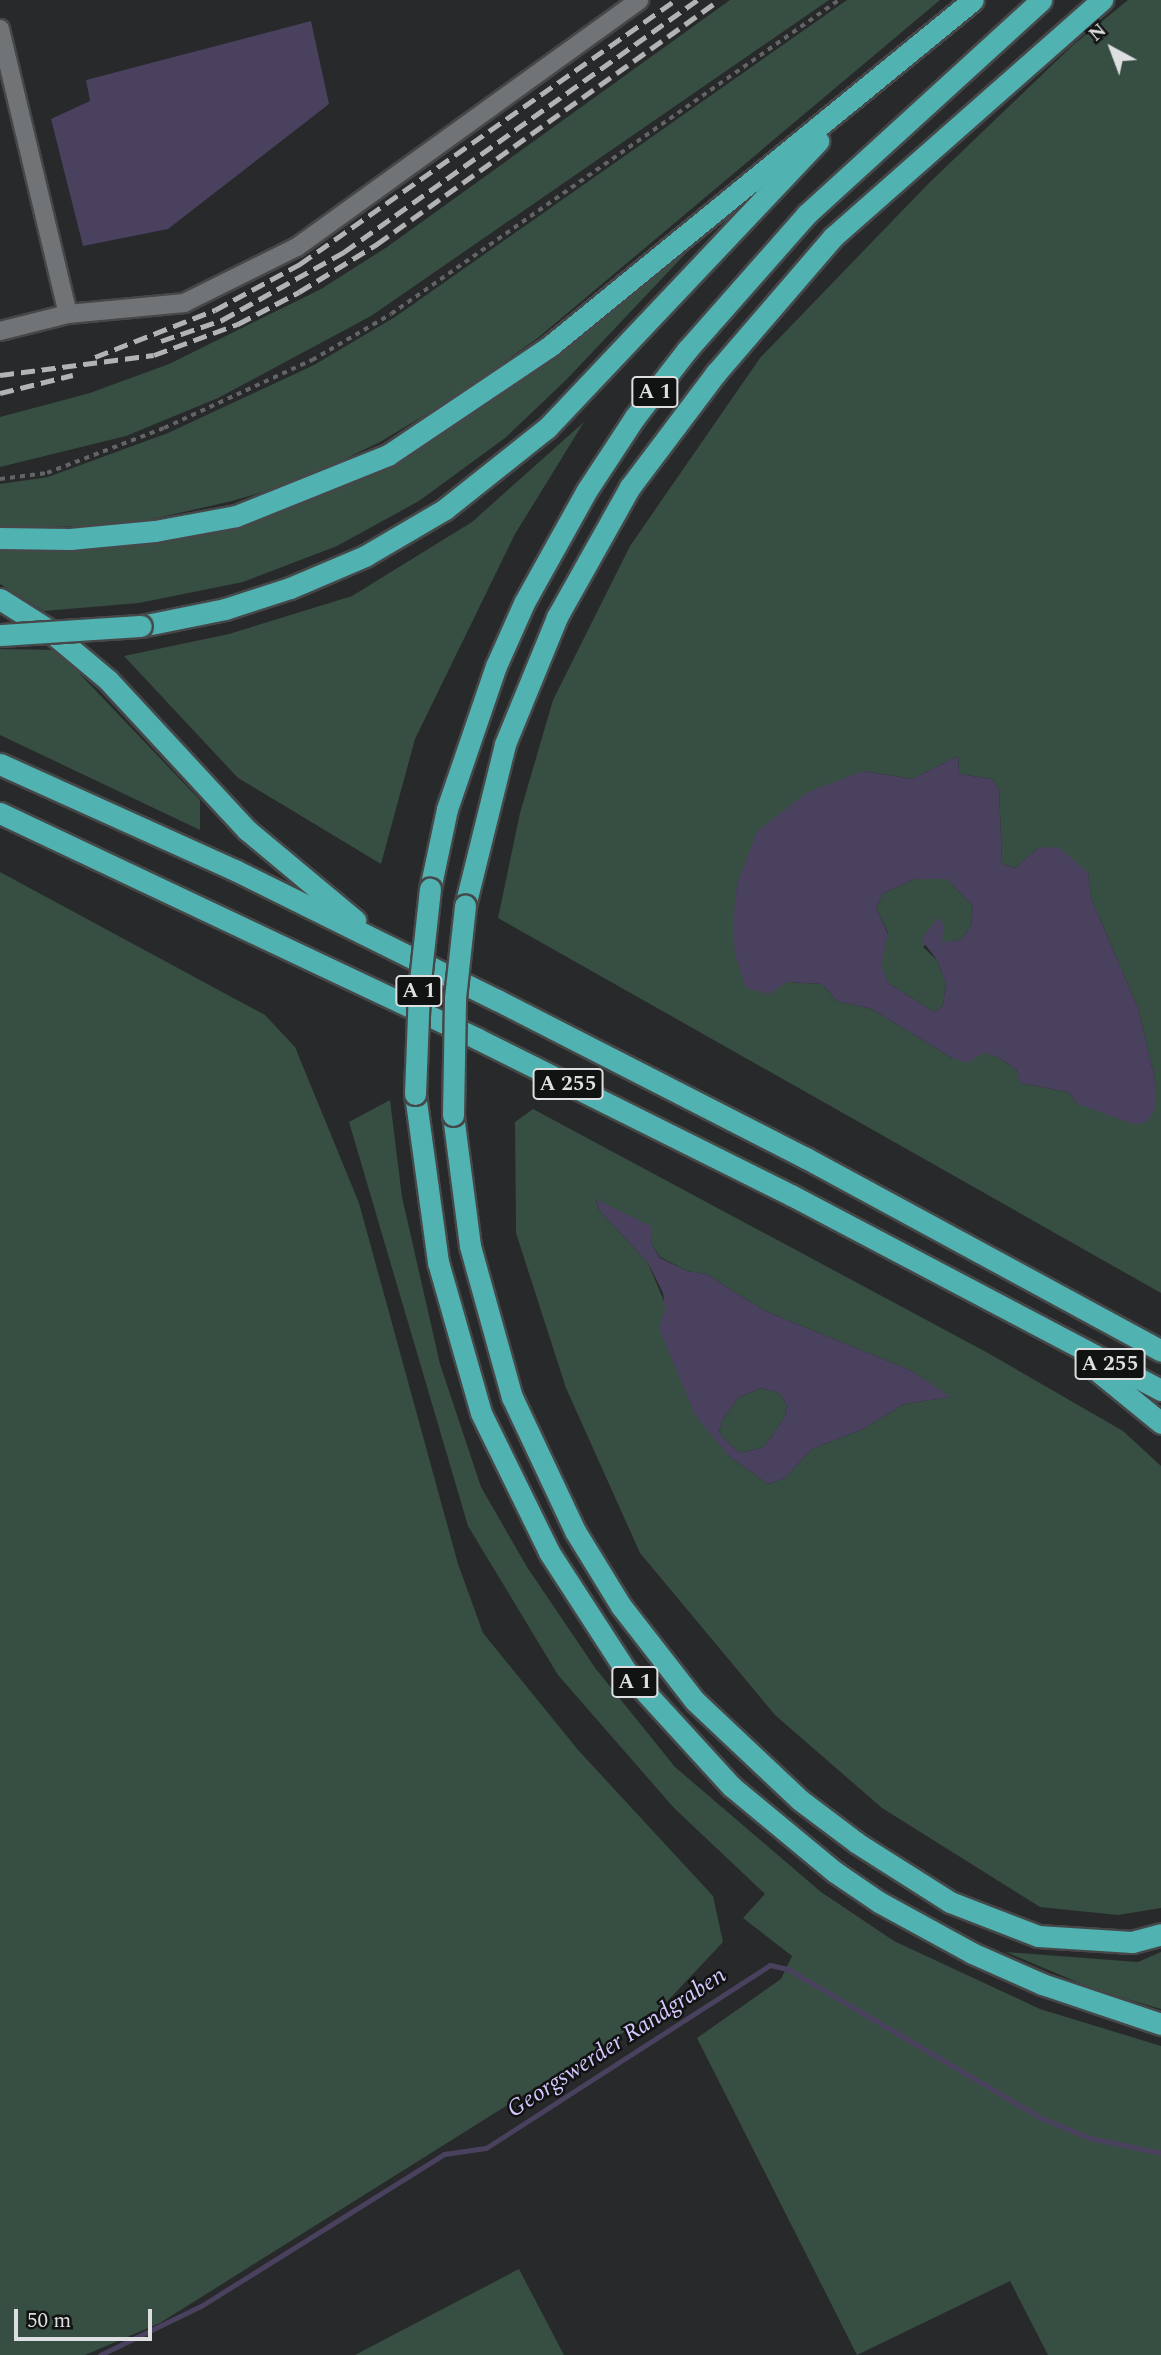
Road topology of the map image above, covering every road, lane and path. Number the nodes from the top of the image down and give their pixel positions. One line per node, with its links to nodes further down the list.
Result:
1 (639, 0): 8 (lane)
2 (839, 0): 10 (path)
3 (973, 0): 7 (highway)
4 (1041, 0): 22 (highway, A 1, bridge)
5 (1102, 0): 21 (highway, bridge)
6 (0, 29): 8 (lane)
7 (873, 83): 11 (highway); 13 (highway, bridge)
8 (68, 314): 9 (lane)
9 (0, 331)
10 (0, 479)
11 (0, 538)
12 (0, 598): 16 (highway)
13 (0, 635)
14 (0, 764): 16 (highway, A 255)
15 (0, 813): 17 (highway, A 255)
16 (387, 946): 18 (highway, A 255)
17 (1058, 1338): 19 (highway, A 255); 20 (highway)
18 (1161, 1351)
19 (1161, 1390)
20 (1161, 1423)
21 (1161, 1934)
22 (1161, 2024)

